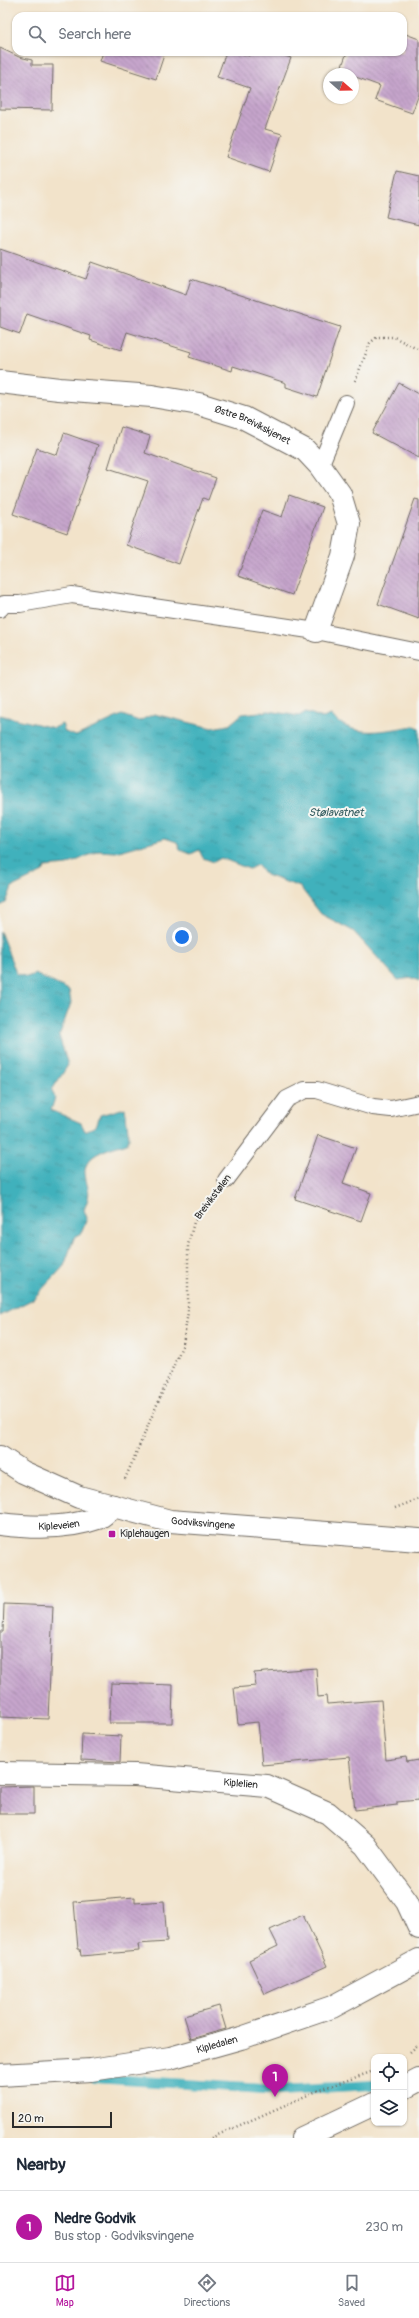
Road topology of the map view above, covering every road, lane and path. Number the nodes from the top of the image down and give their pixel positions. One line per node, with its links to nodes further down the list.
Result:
1 (419, 350): 3 (path)
2 (0, 382): 4 (street, Østre Breivikskjenet)
3 (346, 403): 4 (lane)
4 (320, 466): 6 (street, Østre Breivikskjenet)
5 (2, 606): 6 (lane)
6 (316, 631): 7 (lane)
7 (419, 652)
8 (419, 1103): 9 (lane, Breivikstølen)
9 (226, 1180): 11 (path, Breivikstølen)
10 (0, 1458): 12 (street, Godviksvingene)
11 (123, 1484)
12 (113, 1506): 13 (street, Kipleveien); 14 (street, Godviksvingene)
13 (0, 1524)
14 (419, 1540)
15 (0, 1773): 16 (street, Kiplelien)
16 (419, 1928)
17 (419, 1960): 19 (street, Kipledalen)
18 (371, 2073): 23 (path)
19 (0, 2075)
20 (419, 2080): 21 (street)
21 (407, 2086)
22 (371, 2105): 24 (street)
23 (211, 2138)
24 (302, 2138)

